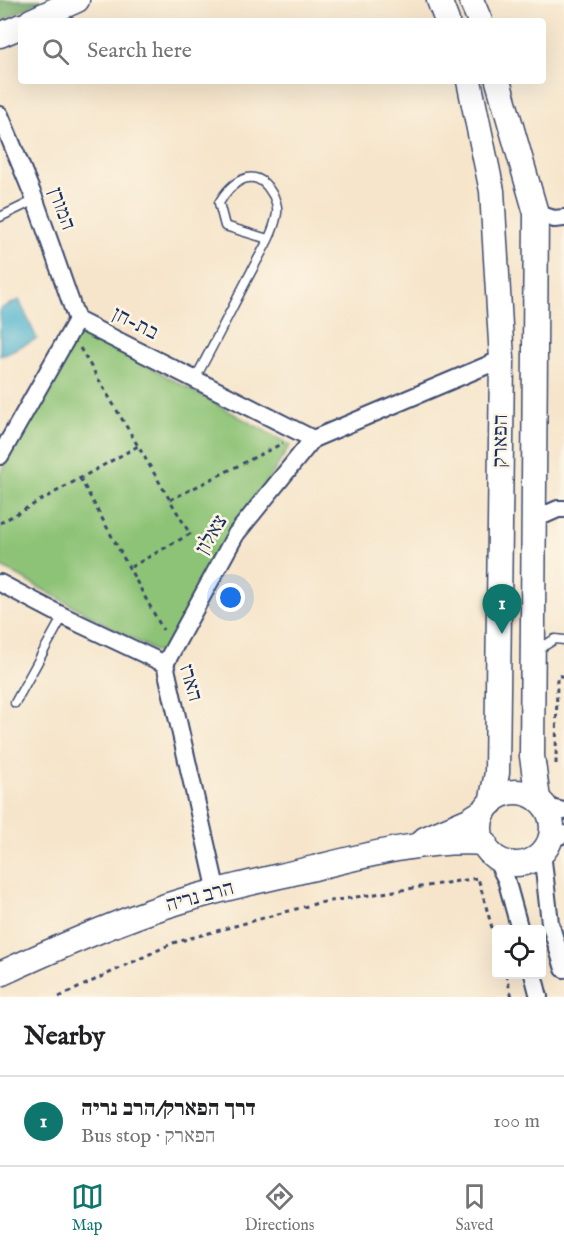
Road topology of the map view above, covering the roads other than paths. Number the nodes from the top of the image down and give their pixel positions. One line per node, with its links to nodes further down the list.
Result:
1 (76, 0): 4 (street)
2 (439, 0): 5 (street)
3 (471, 0): 6 (street)
4 (37, 18)
5 (446, 18)
6 (479, 18)
7 (18, 27): 8 (street)
8 (0, 35)
9 (470, 84): 18 (street, הפארק)
10 (499, 84): 13 (street, הפארק)
11 (0, 115): 12 (street, המורן)
12 (35, 200): 14 (lane); 17 (street, המורן)
13 (536, 213): 15 (street); 23 (street, הפארק)
14 (0, 217)
15 (564, 218)
16 (268, 239): 16 (lane); 19 (lane)
17 (73, 325): 19 (street, בת-חן); 21 (street)
18 (502, 359): 20 (street); 31 (street, הפארק)
19 (195, 379): 20 (street, בת-חן)
20 (308, 436): 28 (street, צאלון)
21 (0, 456)
22 (564, 509): 23 (street)
23 (533, 520): 27 (street, הפארק)
24 (0, 583): 25 (street, הארז)
25 (63, 616): 28 (street, הארז); 29 (lane)
26 (564, 640): 27 (lane)
27 (533, 653): 30 (street, הפארק)
28 (169, 657): 35 (street, הארז)
29 (15, 703)
30 (549, 806): 31 (street); 32 (street)
31 (488, 807): 33 (street, הרב נריה); 34 (street)
32 (552, 842): 34 (street); 37 (street)
33 (409, 846): 34 (street, הרב נריה); 35 (street, הרב נריה)
34 (489, 850): 36 (street)
35 (217, 892): 38 (street, הרב נריה)
36 (519, 925)
37 (564, 969)
38 (0, 974)
39 (534, 979): 40 (street)
40 (539, 997)

